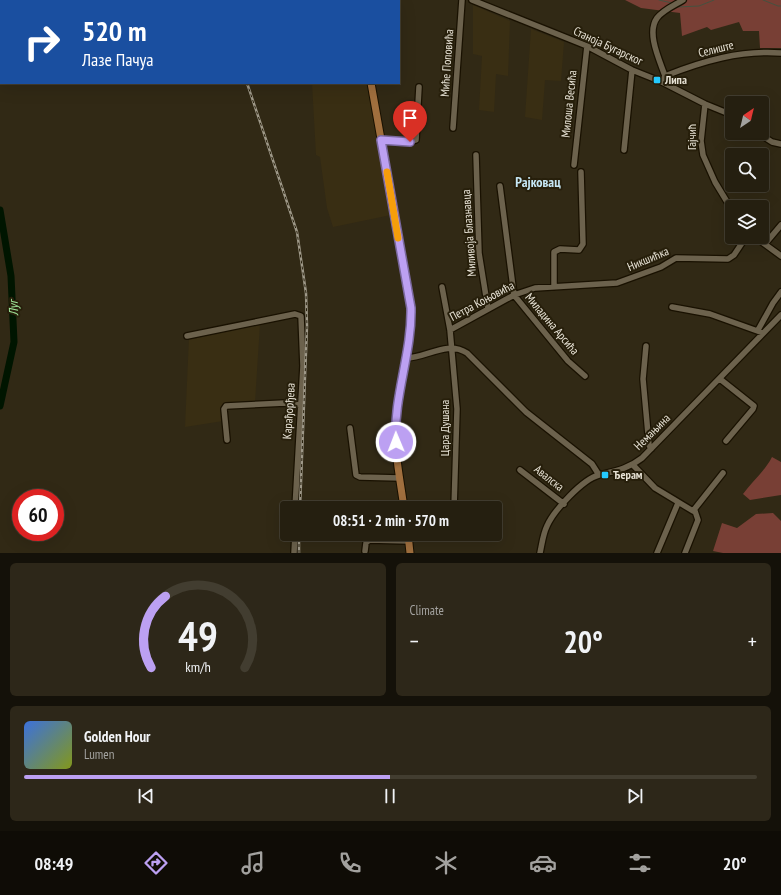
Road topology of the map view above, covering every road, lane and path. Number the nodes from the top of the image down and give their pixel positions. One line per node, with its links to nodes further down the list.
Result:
1 (462, 0): 13 (street, Миће Поповића)
2 (472, 0): 4 (street, Станоја Бугарског)
3 (683, 0): 7 (street)
4 (587, 46): 6 (street, Станоја Бугарског); 19 (street, Милоша Весића)
5 (781, 53): 7 (street, Селиште)
6 (632, 70): 8 (street, Станоја Бугарског); 17 (street)
7 (665, 76): 8 (street)
8 (662, 82): 11 (street, Станоја Бугарског)
9 (371, 84): 14 (main road)
10 (419, 87): 14 (street)
11 (705, 104): 12 (street, Станоја Бугарског); 22 (street, Гајчић)
12 (725, 112)
13 (453, 128)
14 (381, 140): 41 (main road)
15 (769, 140): 16 (street)
16 (781, 144)
17 (624, 150)
18 (476, 155): 34 (street, Миливоја Блазнавца)
19 (574, 166)
20 (581, 172): 30 (street)
21 (500, 186): 32 (street, Миладина Арсића)
22 (726, 200)
23 (781, 225): 24 (street)
24 (769, 239)
25 (741, 244): 28 (street, Никшићка)
26 (765, 244): 27 (street)
27 (781, 256)
28 (596, 285): 30 (street, Петра Коњовића)
29 (442, 287): 36 (street, Цара Душана)
30 (554, 287): 32 (street, Петра Коњовића)
31 (781, 292): 37 (street)
32 (514, 296): 34 (street, Петра Коњовића); 42 (street, Миладина Арсића)
33 (672, 307): 37 (street)
34 (488, 309): 36 (street, Петра Коњовића)
35 (781, 314): 37 (street, Немањина)
36 (450, 330): 40 (street, Цара Душана)
37 (761, 332): 43 (street, Немањина)
38 (187, 336): 44 (street, Карађорђева)
39 (646, 346): 48 (street)
40 (452, 348): 41 (street); 52 (street); 56 (street, Цара Душана)
41 (406, 358): 53 (main road)
42 (585, 376)
43 (720, 379): 47 (street); 48 (street, Немањина)
44 (300, 404): 46 (street); 54 (street, Карађорђева)
45 (350, 428): 53 (street)
46 (227, 440)
47 (726, 441)
48 (651, 449): 49 (street, Немањина)
49 (633, 465): 52 (street, Немањина); 57 (street)
50 (520, 470): 58 (street, Авалска)
51 (723, 473): 59 (street)
52 (599, 475): 58 (street, Немањина)
53 (400, 478): 55 (main road)
54 (295, 501)
55 (403, 501)
56 (454, 501)
57 (678, 503): 59 (street); 67 (street)
58 (564, 504): 66 (street, Немањина)
59 (695, 511): 68 (street)
60 (295, 541): 64 (street)
61 (368, 541): 63 (street)
62 (408, 541): 65 (main road)
63 (365, 551)
64 (294, 553)
65 (410, 553)
66 (540, 553)
67 (657, 553)
68 (685, 553)

